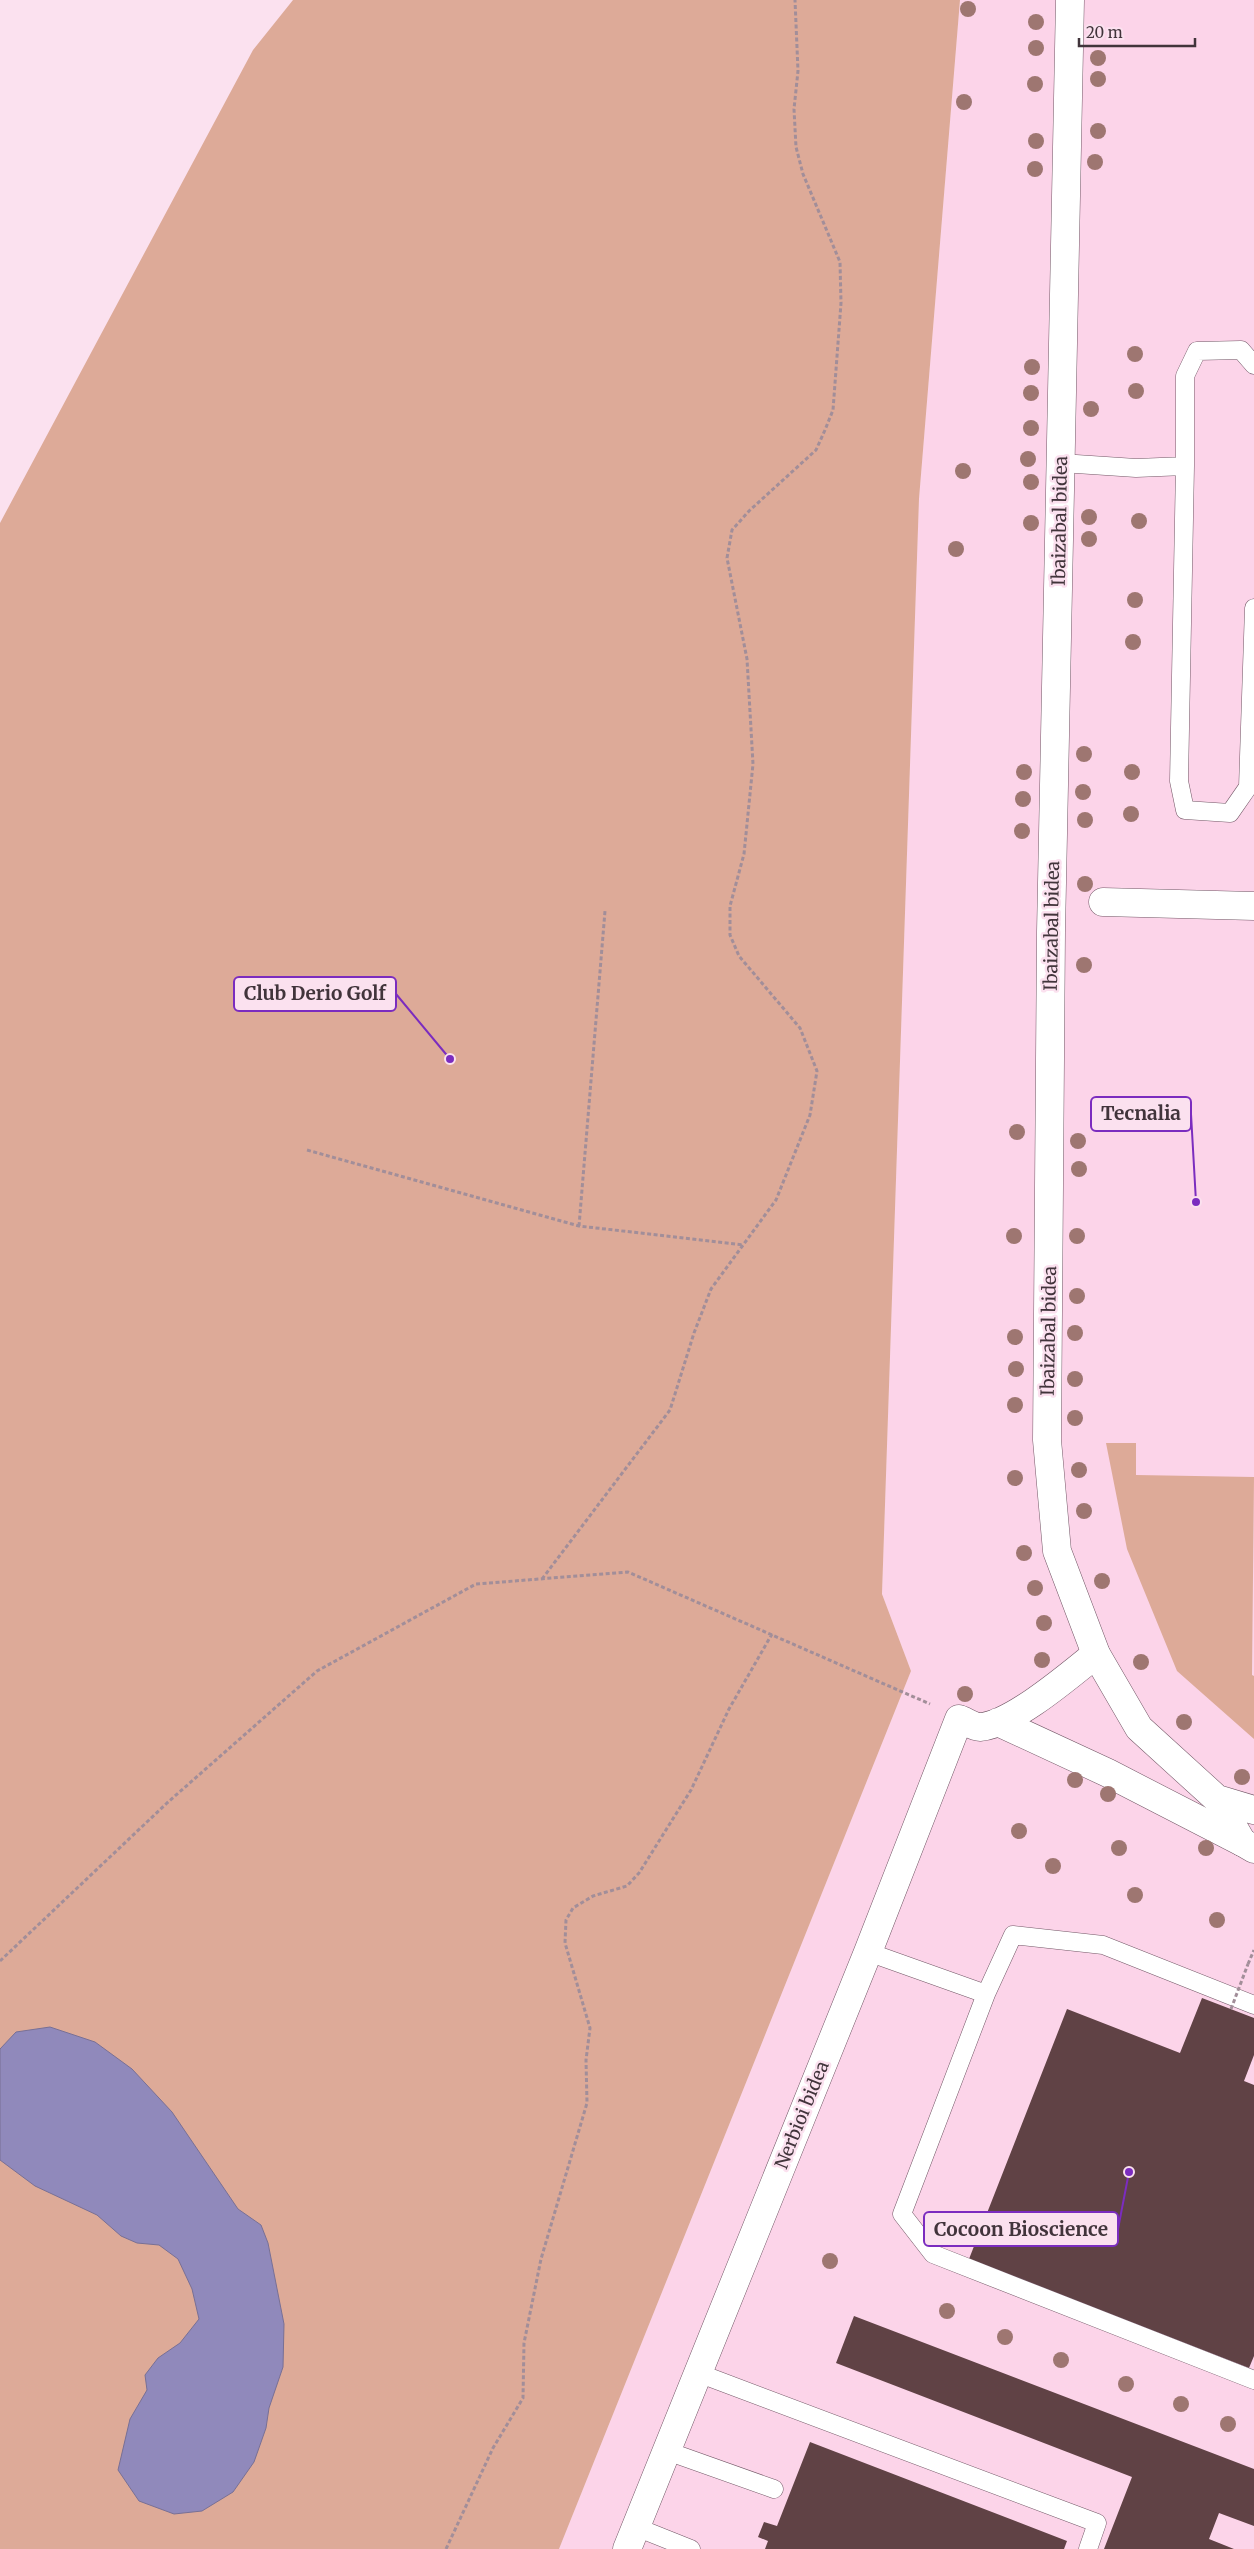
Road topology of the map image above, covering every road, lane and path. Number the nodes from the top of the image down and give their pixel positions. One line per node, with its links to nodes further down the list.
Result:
1 (795, 0): 12 (path)
2 (1070, 0): 4 (street, Ibaizabal bidea)
3 (1254, 365): 5 (lane)
4 (1061, 463): 5 (lane); 15 (street, Ibaizabal bidea)
5 (1185, 466): 6 (lane)
6 (1254, 608)
7 (1103, 902): 8 (street)
8 (1254, 906)
9 (605, 912): 11 (path)
10 (307, 1150): 11 (path)
11 (579, 1226): 12 (path)
12 (744, 1245): 13 (path)
13 (542, 1579): 14 (path); 23 (path)
14 (772, 1634): 16 (path); 32 (path)
15 (1096, 1654): 17 (street); 18 (street, Ibaizabal bidea)
16 (959, 1719): 17 (street); 22 (street, Nerbioi bidea)
17 (998, 1722): 20 (street)
18 (1217, 1798): 19 (street, Ibaizabal bidea); 20 (street, Ibaizabal bidea)
19 (1254, 1810)
20 (1248, 1845)
21 (1254, 1950): 26 (path, bridge)
22 (868, 1952): 24 (lane); 27 (street, Nerbioi bidea)
23 (0, 1961)
24 (986, 1994): 25 (lane); 28 (lane)
25 (1254, 2005)
26 (1231, 2009)
27 (698, 2373): 29 (street, Nerbioi bidea); 34 (lane)
28 (1254, 2380)
29 (667, 2451): 30 (lane); 31 (street, Nerbioi bidea)
30 (774, 2489)
31 (632, 2538): 33 (lane)
32 (446, 2549)
33 (691, 2549)
34 (1088, 2549)

